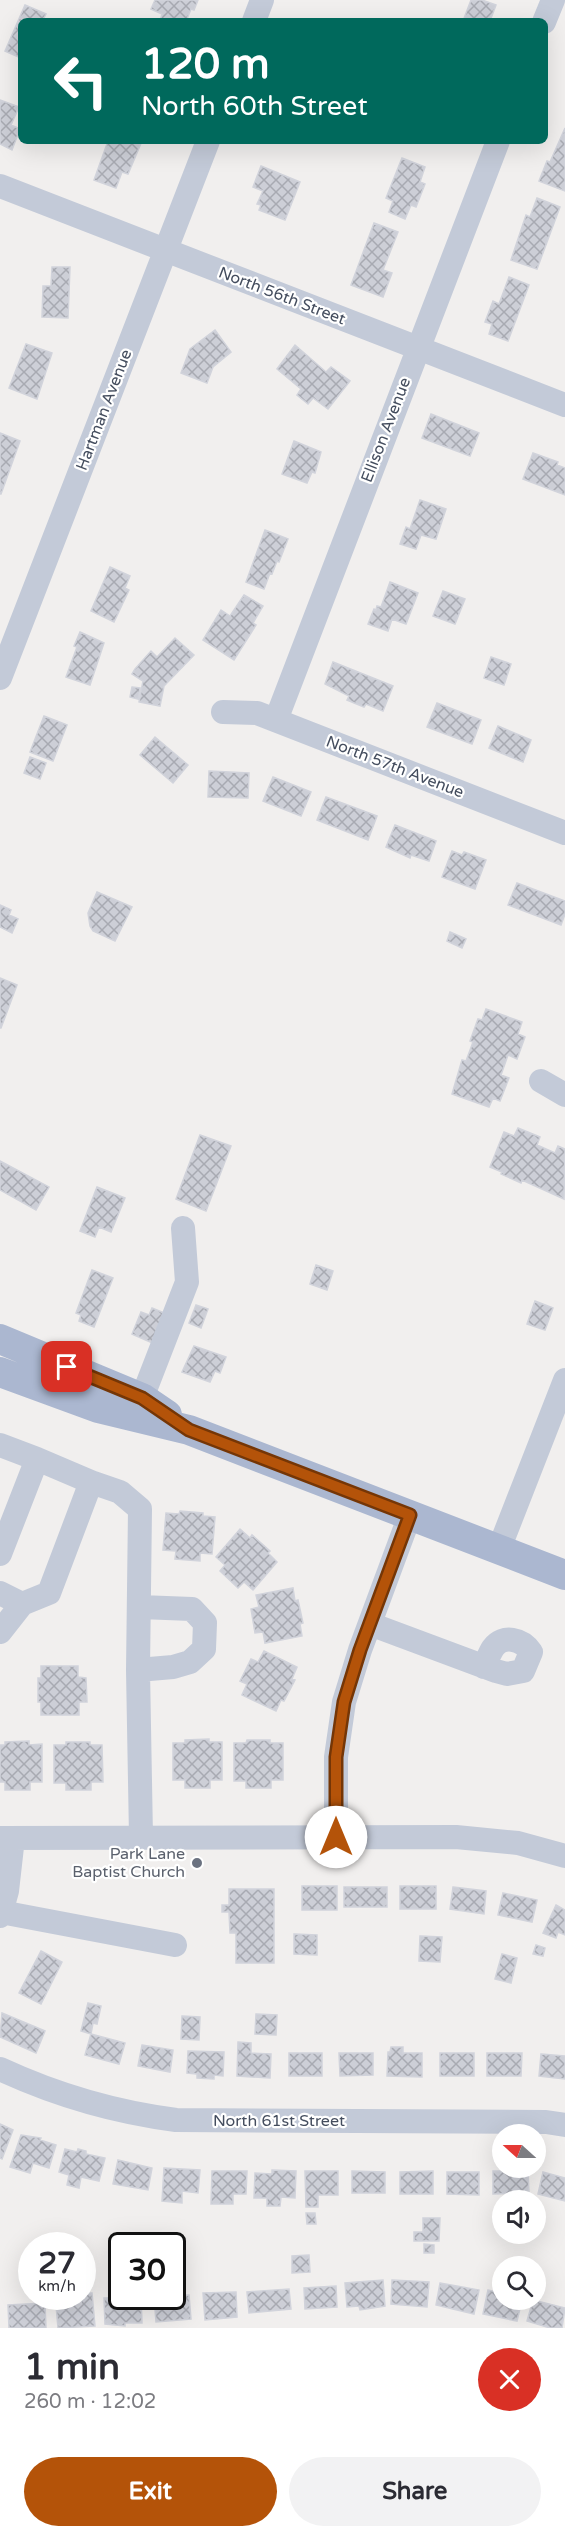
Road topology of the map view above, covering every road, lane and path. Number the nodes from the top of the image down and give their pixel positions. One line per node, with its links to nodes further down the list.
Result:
1 (262, 0): 3 (street)
2 (553, 0): 4 (street)
3 (255, 18)
4 (546, 18)
5 (207, 144): 8 (street, Hartman Avenue)
6 (497, 144): 9 (street, Ellison Avenue)
7 (0, 186): 8 (street, North 56th Street)
8 (166, 250): 9 (street, North 56th Street); 11 (street, Hartman Avenue)
9 (418, 348): 10 (street, North 56th Street); 13 (street, Ellison Avenue)
10 (565, 405)
11 (0, 678)
12 (224, 711): 13 (street, North 57th Avenue)
13 (276, 720): 14 (street, North 57th Avenue)
14 (565, 833)
15 (541, 1081): 16 (street)
16 (565, 1095)
17 (183, 1228): 21 (street)
18 (0, 1339): 21 (main road)
19 (0, 1372): 22 (main road)
20 (565, 1380): 27 (street)
21 (142, 1398): 22 (main road)
22 (189, 1430): 26 (main road)
23 (0, 1445): 24 (street)
24 (37, 1459): 25 (street); 28 (street)
25 (91, 1482): 31 (street); 32 (street)
26 (410, 1515): 27 (main road); 33 (street)
27 (499, 1550): 29 (main road)
28 (0, 1554)
29 (565, 1575)
30 (0, 1593): 31 (street)
31 (22, 1604): 34 (street)
32 (140, 1607): 36 (street); 36 (street)
33 (370, 1624): 35 (street); 38 (street)
34 (0, 1632)
35 (484, 1667)
36 (138, 1670): 37 (street)
37 (141, 1837): 38 (street); 39 (street)
38 (336, 1837): 40 (street)
39 (7, 1838): 41 (street)
40 (565, 1856)
41 (1, 1914): 42 (street)
42 (176, 1945)
43 (0, 2069): 44 (street, North 61st Street)
44 (565, 2125)

